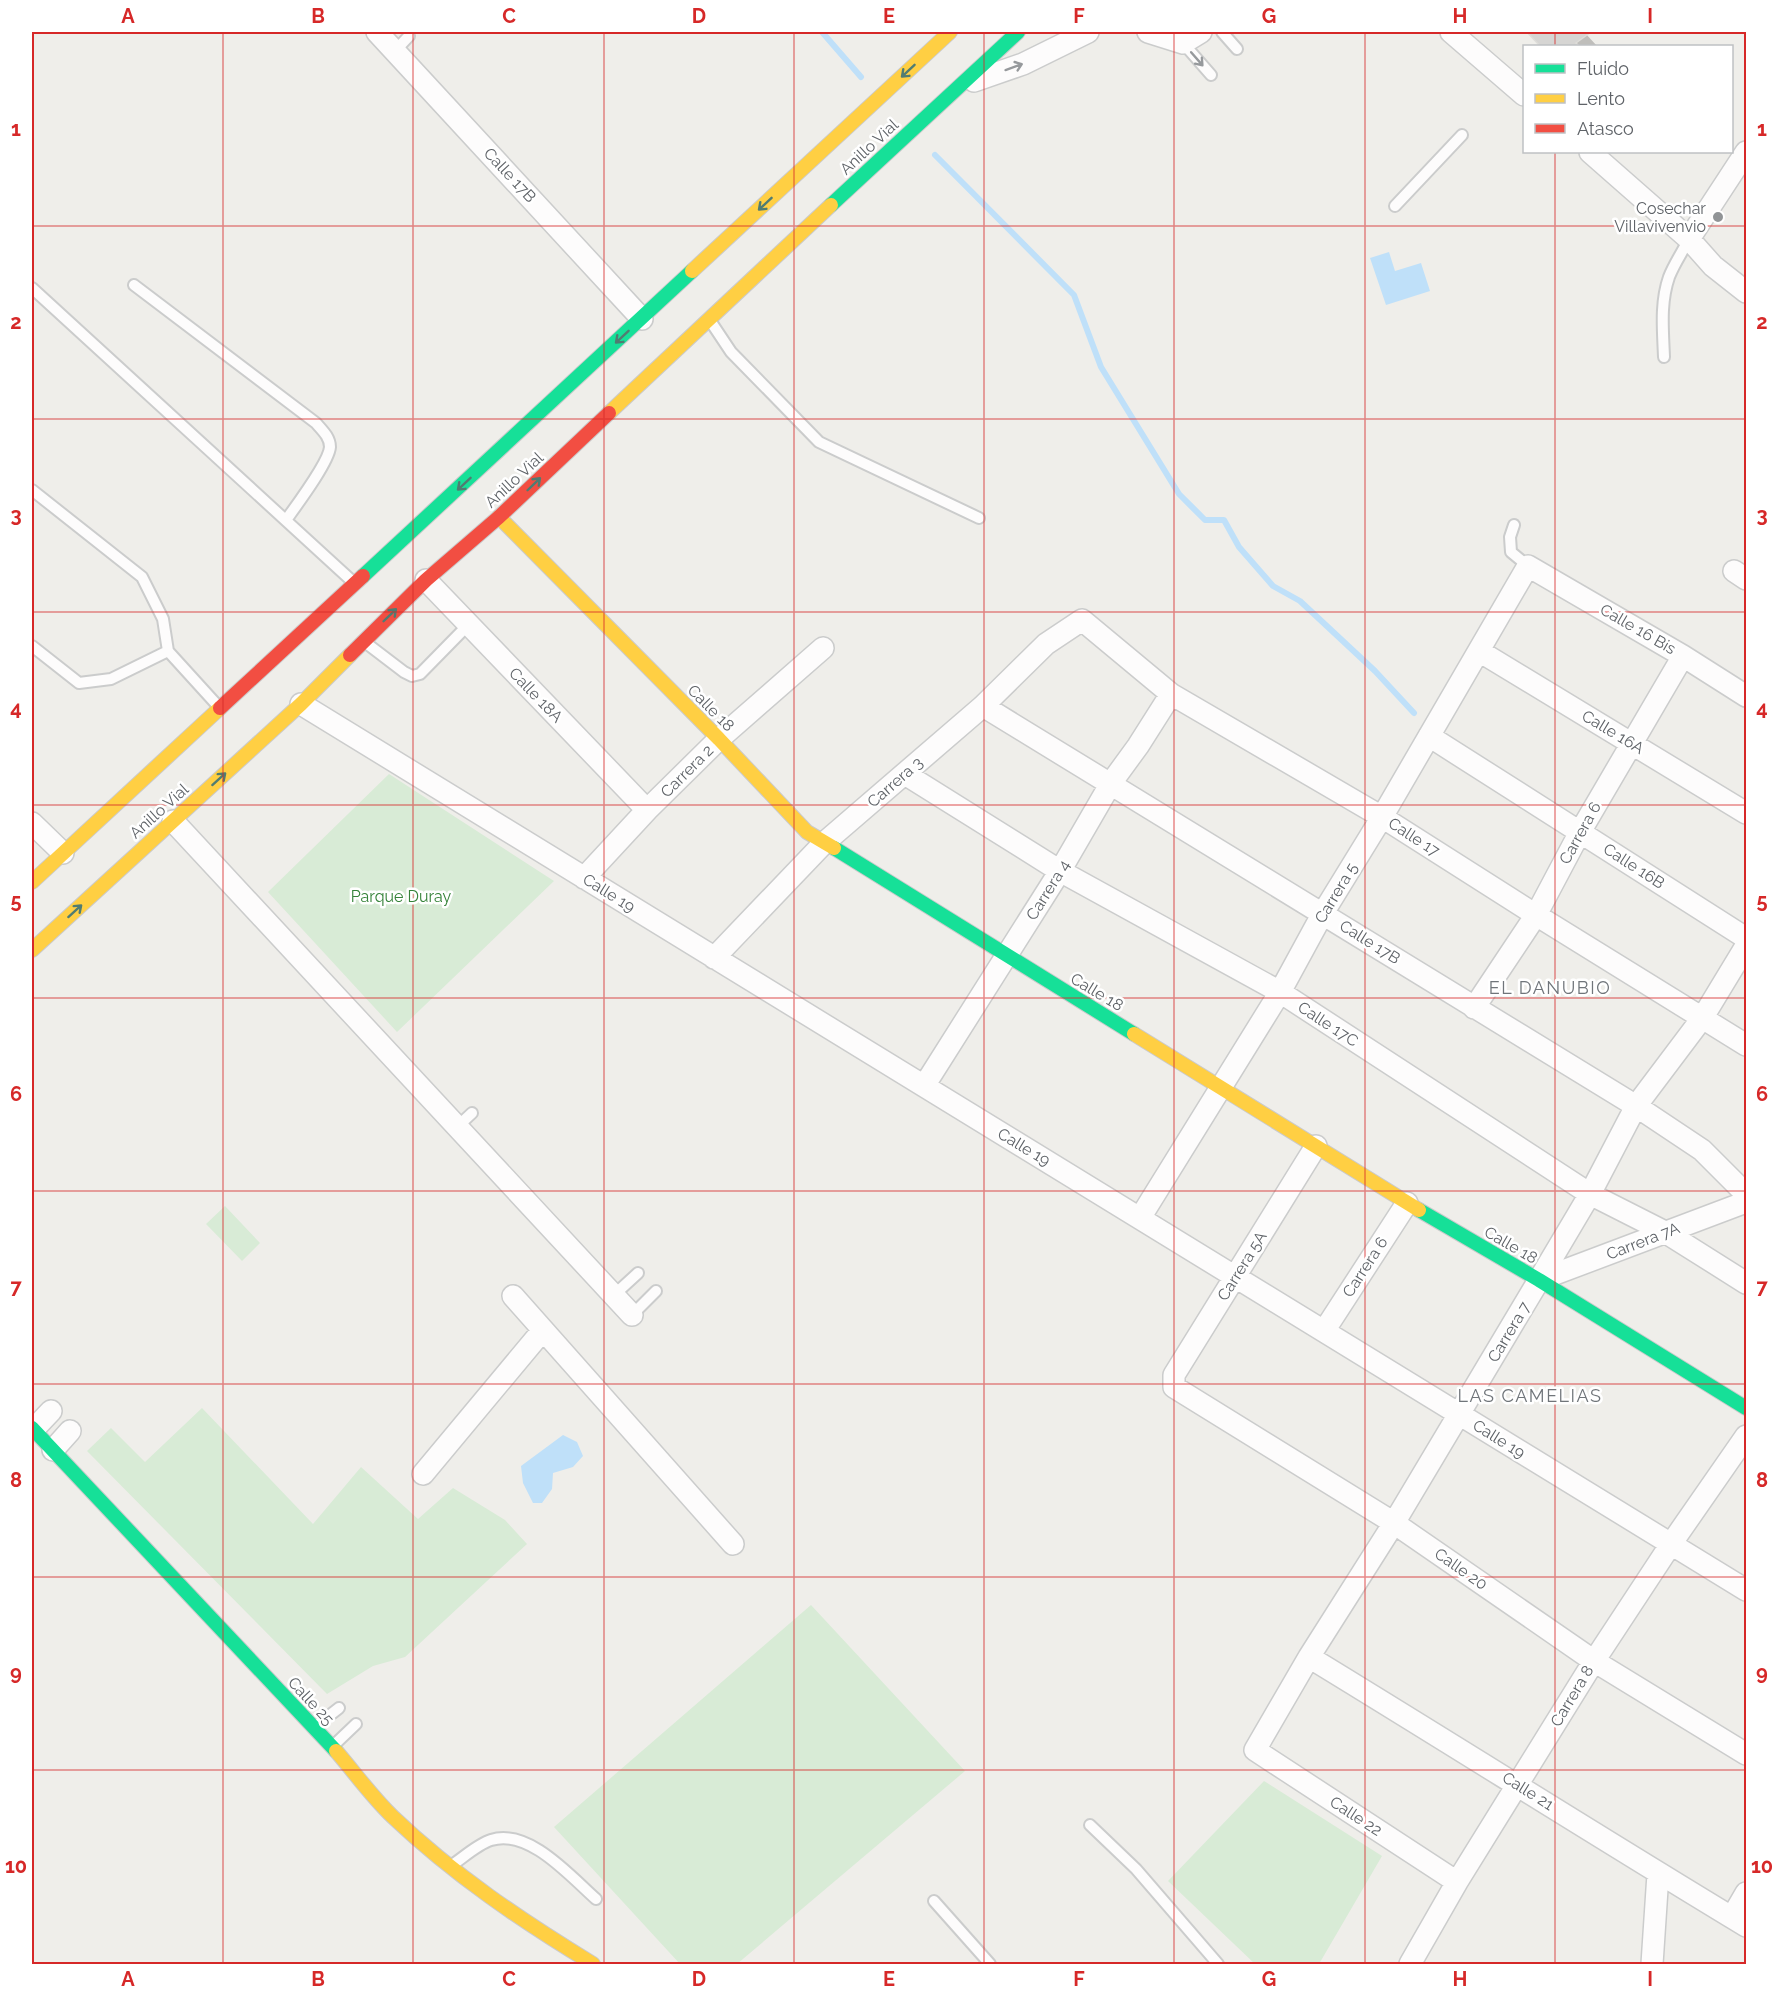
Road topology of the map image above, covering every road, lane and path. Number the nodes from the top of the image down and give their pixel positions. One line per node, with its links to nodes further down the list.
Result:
1 (377, 32): 23 (street, Calle 17B)
2 (950, 32): 23 (main road, Anillo Vial, one-way to 23)
3 (1018, 32): 12 (main road, Anillo Vial)
4 (1088, 32): 12 (street, one-way to 4)
5 (1148, 32): 9 (street)
6 (1201, 32): 9 (street)
7 (1222, 32): 10 (lane)
8 (1462, 35): 13 (street)
9 (1183, 43): 11 (lane, one-way to 11)
10 (1238, 49)
11 (1211, 75)
12 (959, 87): 22 (main road, Anillo Vial)
13 (1523, 94)
14 (1462, 135): 17 (lane)
15 (1746, 152): 18 (street)
16 (1591, 153): 18 (street)
17 (1395, 206)
18 (1689, 239): 21 (street); 24 (lane)
19 (134, 285): 28 (lane)
20 (32, 288): 28 (lane)
21 (1746, 292)
22 (709, 318): 26 (main road, Anillo Vial, one-way to 22); 27 (lane)
23 (642, 319): 32 (main road, Anillo Vial, one-way to 32)
24 (1664, 357)
25 (32, 490): 38 (lane)
26 (499, 517): 31 (main road, Anillo Vial); 47 (main road, Calle 18)
27 (979, 518)
28 (286, 520): 32 (lane)
29 (1514, 525): 30 (lane)
30 (1528, 566): 39 (street, Carrera 5); 40 (street, Calle 16 Bis)
31 (426, 580): 34 (street, Calle 18A); 35 (main road, Anillo Vial, one-way to 31)
32 (355, 584): 45 (main road, Anillo Vial)
33 (1087, 622): 41 (street, Calle 17); 44 (street, Carrera 3)
34 (469, 624): 35 (lane); 51 (street, Calle 18A)
35 (363, 640): 43 (main road, Anillo Vial)
36 (32, 646): 38 (lane)
37 (823, 648): 47 (street, Carrera 2)
38 (168, 651): 45 (lane)
39 (1479, 651): 46 (street, Carrera 5); 48 (street, Calle 16A)
40 (1683, 656): 42 (street, Calle 16 Bis); 48 (street, Carrera 6)
41 (1171, 694): 50 (street, Carrera 4); 53 (street, Calle 17)
42 (1746, 696)
43 (301, 704): 54 (main road, Anillo Vial, one-way to 43); 60 (street, Calle 19)
44 (983, 706): 49 (street, Carrera 3); 50 (street, Calle 17B)
45 (220, 709): 58 (main road, Anillo Vial)
46 (1429, 736): 53 (street, Carrera 5); 56 (street, Calle 16B)
47 (719, 739): 51 (street, Carrera 2); 57 (main road, Calle 18)
48 (1631, 744): 52 (street, Calle 16A); 56 (street, Carrera 6)
49 (905, 774): 57 (street, Carrera 3); 59 (street, Calle 17C)
50 (1111, 783): 59 (street, Carrera 4); 62 (street, Calle 17B)
51 (647, 810): 60 (street, Carrera 2)
52 (1746, 813)
53 (1382, 817): 62 (street, Carrera 5); 63 (street, Calle 17)
54 (173, 821): 66 (main road, Anillo Vial, one-way to 54); 88 (street)
55 (32, 823): 58 (street)
56 (1580, 832): 63 (street, Carrera 6); 64 (street, Calle 16B)
57 (824, 843): 67 (main road, Calle 18); 68 (street, Carrera 3)
58 (63, 853): 61 (main road, Anillo Vial)
59 (1060, 871): 67 (street, Carrera 4); 69 (street, Calle 17C)
60 (584, 878): 68 (street, Calle 19)
61 (32, 882)
62 (1323, 913): 69 (street, Carrera 5); 70 (street, Calle 17B)
63 (1536, 915): 70 (street, Carrera 6); 71 (street, Calle 17)
64 (1746, 938)
65 (1746, 946): 71 (street, Carrera 7)
66 (32, 950)
67 (1006, 957): 73 (street, Carrera 4); 74 (main road, Calle 18)
68 (714, 958): 73 (street, Calle 19)
69 (1280, 992): 74 (street, Carrera 5); 77 (street, Calle 17C)
70 (1474, 1008): 75 (street, Calle 17B)
71 (1703, 1017): 72 (street, Calle 17); 75 (street, Carrera 7)
72 (1746, 1045)
73 (924, 1086): 81 (street, Calle 19)
74 (1220, 1086): 76 (main road, Calle 18); 81 (street, Carrera 5)
75 (1636, 1106): 77 (street, Carrera 7); 78 (street, Calle 17B)
76 (1316, 1146): 80 (main road, Calle 18); 84 (street, Carrera 5A)
77 (1590, 1194): 82 (street, Calle 17C); 85 (street, Carrera 7)
78 (1746, 1194)
79 (1746, 1202): 82 (street, Carrera 7A)
80 (1407, 1203): 85 (main road, Calle 18); 92 (street, Carrera 6)
81 (1140, 1218): 84 (street, Calle 19)
82 (1665, 1232): 85 (street, Carrera 7A); 86 (street, Calle 17C)
83 (638, 1273): 88 (lane)
84 (1235, 1277): 92 (street, Calle 19); 93 (street, Carrera 5A)
85 (1539, 1280): 94 (main road, Calle 18); 96 (street, Carrera 7)
86 (1746, 1283)
87 (657, 1292): 90 (lane)
88 (614, 1295): 90 (street)
89 (513, 1296): 91 (street)
90 (632, 1314)
91 (543, 1330): 101 (street); 103 (street)
92 (1324, 1331): 96 (street, Calle 19)
93 (1174, 1387): 102 (street, Calle 20)
94 (1746, 1408)
95 (51, 1411): 97 (street)
96 (1460, 1414): 102 (street, Carrera 7); 104 (street, Calle 19)
97 (32, 1429): 100 (main road, Calle 25)
98 (70, 1431): 100 (street)
99 (1746, 1436): 104 (street, Carrera 8)
100 (52, 1450): 110 (main road, Calle 25)
101 (423, 1474)
102 (1394, 1523): 106 (street, Carrera 7); 107 (street, Calle 20)
103 (734, 1544)
104 (1671, 1544): 105 (street, Calle 19); 107 (street, Carrera 8)
105 (1746, 1590)
106 (1309, 1657): 112 (street, Carrera 7); 114 (street, Calle 21)
107 (1594, 1661): 113 (street, Calle 20); 114 (street, Carrera 8)
108 (339, 1707): 110 (lane)
109 (356, 1724): 111 (lane)
110 (313, 1727): 111 (main road, Calle 25)
111 (332, 1747): 116 (main road, Calle 25)
112 (1255, 1750): 118 (street, Calle 22)
113 (1746, 1754)
114 (1519, 1785): 117 (street, Calle 21); 118 (street, Carrera 8)
115 (1090, 1824): 125 (lane)
116 (450, 1867): 120 (lane); 123 (main road, Calle 25)
117 (1658, 1874): 122 (street, Calle 21); 127 (street)
118 (1457, 1882): 126 (street, Carrera 8)
119 (1746, 1893): 122 (street)
120 (596, 1899)
121 (934, 1901): 124 (lane)
122 (1739, 1921)
123 (593, 1965)
124 (990, 1965)
125 (1218, 1965)
126 (1410, 1965)
127 (1652, 1965)

